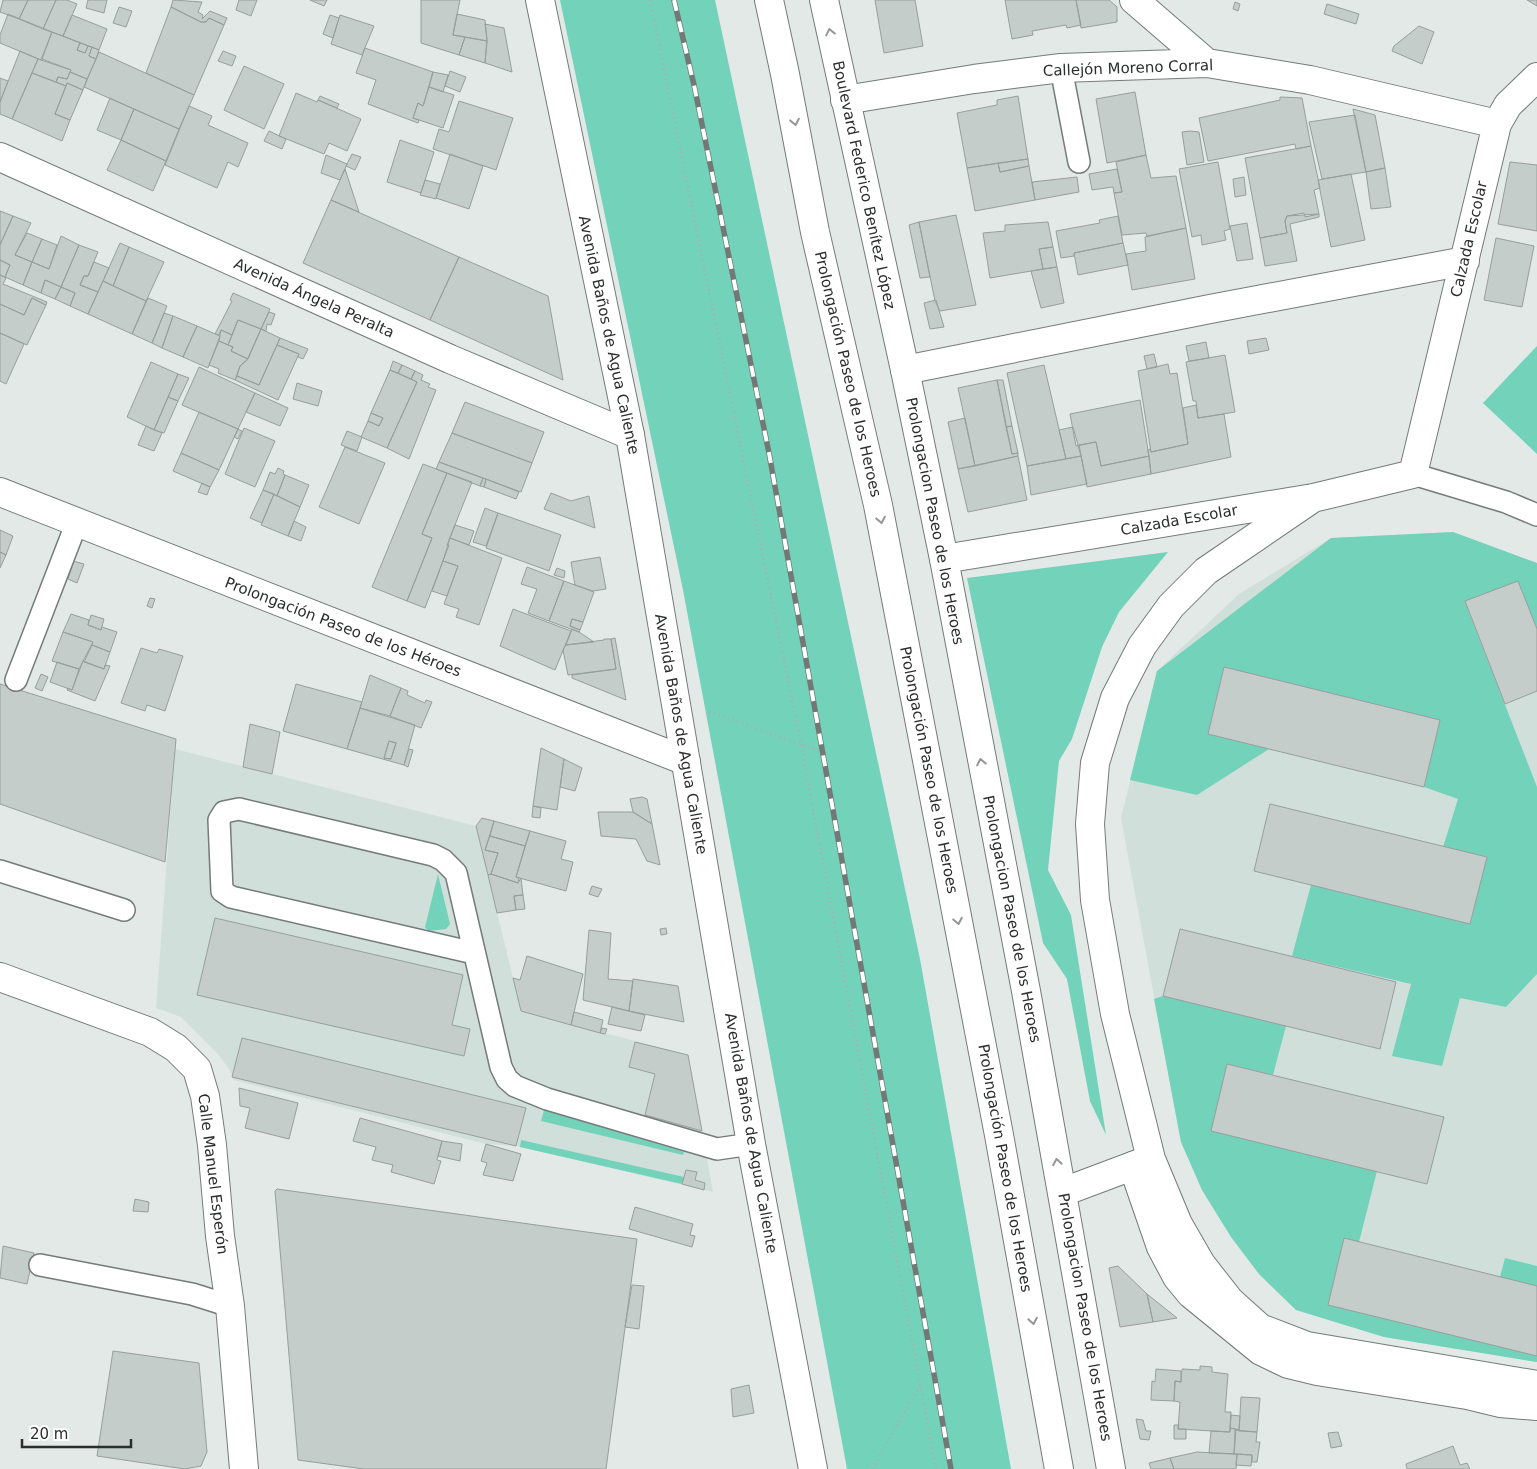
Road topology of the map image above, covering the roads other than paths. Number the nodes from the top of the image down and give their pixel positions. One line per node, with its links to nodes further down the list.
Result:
1 (540, 0): 16 (street, Avenida Baños de Agua Caliente)
2 (750, 0): 8 (street)
3 (768, 0): 8 (street)
4 (824, 0): 10 (street, Boulevard Federico Benítez López, one-way to 4)
5 (1134, 0): 6 (street)
6 (1206, 63): 7 (street, Callejón Moreno Corral); 11 (street, Callejón Moreno Corral)
7 (1061, 68): 10 (street, Callejón Moreno Corral); 13 (lane)
8 (786, 74): 37 (street, Prolongación Paseo de los Heroes, one-way to 37)
9 (1537, 77): 11 (street, Calzada Escolar)
10 (845, 100): 15 (street, Boulevard Federico Benítez López)
11 (1497, 124): 14 (street, Calzada Escolar)
12 (0, 157): 16 (street, Avenida Ángela Peralta)
13 (1078, 162)
14 (1465, 261): 15 (street); 17 (street, Calzada Escolar)
15 (905, 370): 22 (street, Prolongacion Paseo de los Heroes)
16 (630, 435): 24 (street, Avenida Baños de Agua Caliente)
17 (1413, 474): 19 (street, Calzada Escolar); 20 (lane)
18 (0, 492): 21 (street, Prolongación Paseo de los Héroes)
19 (1313, 498): 22 (street, Calzada Escolar); 30 (street)
20 (1537, 515)
21 (77, 522): 23 (lane); 24 (street, Prolongación Paseo de los Héroes)
22 (944, 560): 31 (street, Prolongacion Paseo de los Heroes, one-way to 22)
23 (16, 680)
24 (686, 761): 29 (street, Avenida Baños de Agua Caliente)
25 (0, 871): 26 (lane)
26 (124, 910)
27 (474, 953): 27 (lane); 29 (lane)
28 (0, 977): 33 (street, Calle Manuel Esperón)
29 (752, 1144): 36 (street, Avenida Baños de Agua Caliente)
30 (1142, 1162): 31 (street); 34 (street)
31 (1063, 1192): 38 (street, Prolongacion Paseo de los Heroes)
32 (40, 1265): 33 (lane)
33 (230, 1306): 35 (street, Calle Manuel Esperón)
34 (1536, 1401)
35 (244, 1469)
36 (813, 1469)
37 (1059, 1469)
38 (1111, 1469)

